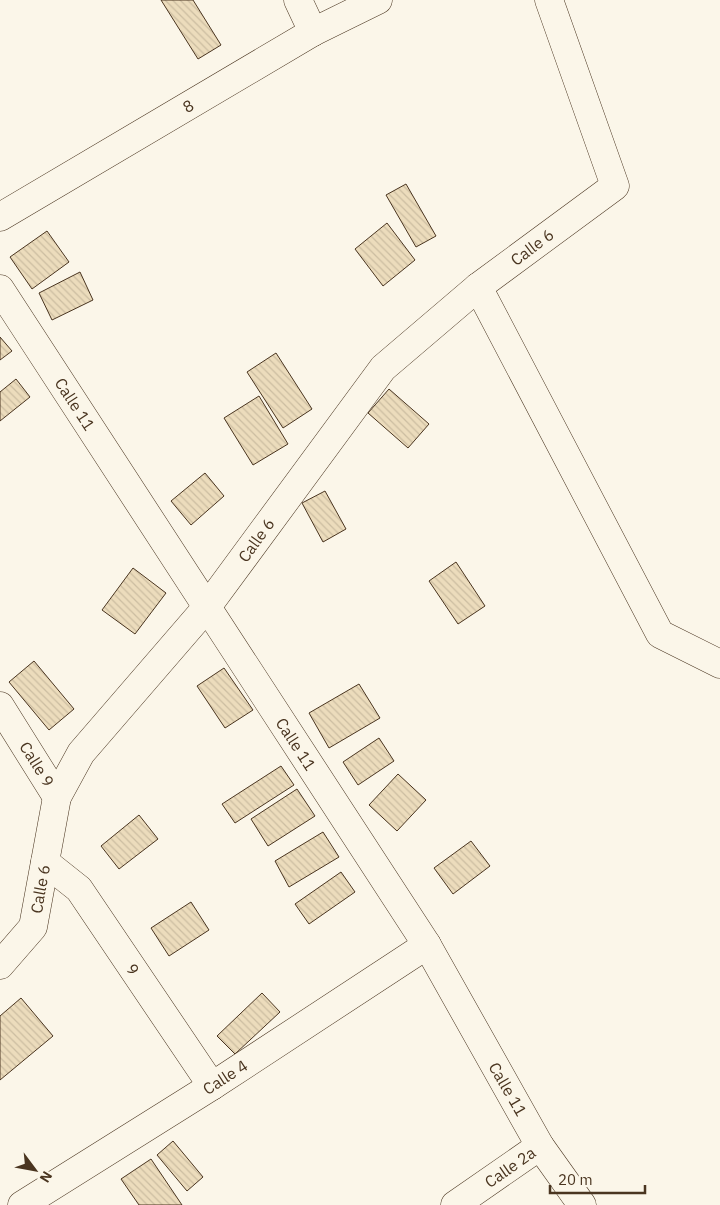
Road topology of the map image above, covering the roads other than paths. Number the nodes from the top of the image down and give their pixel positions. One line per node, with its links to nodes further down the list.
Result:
1 (298, 0): 4 (street)
2 (378, 0): 4 (street, 8)
3 (549, 0): 6 (street, Calle 6)
4 (313, 32): 5 (street, 8)
5 (0, 217)
6 (478, 287): 8 (street, Calle 6); 9 (street)
7 (0, 288): 8 (street, Calle 11)
8 (206, 607): 11 (street, Calle 6); 13 (street, Calle 11)
9 (720, 664)
10 (0, 706): 11 (street, Calle 9)
11 (57, 797): 12 (street, Calle 6)
12 (45, 862): 14 (street, Calle 6); 15 (street, 9)
13 (427, 945): 15 (street, Calle 4); 16 (street, Calle 11)
14 (0, 965)
15 (212, 1086): 17 (street, Calle 4)
16 (540, 1146): 18 (street, Calle 2a); 19 (street, Calle 11)
17 (22, 1205)
18 (455, 1205)
19 (582, 1205)

